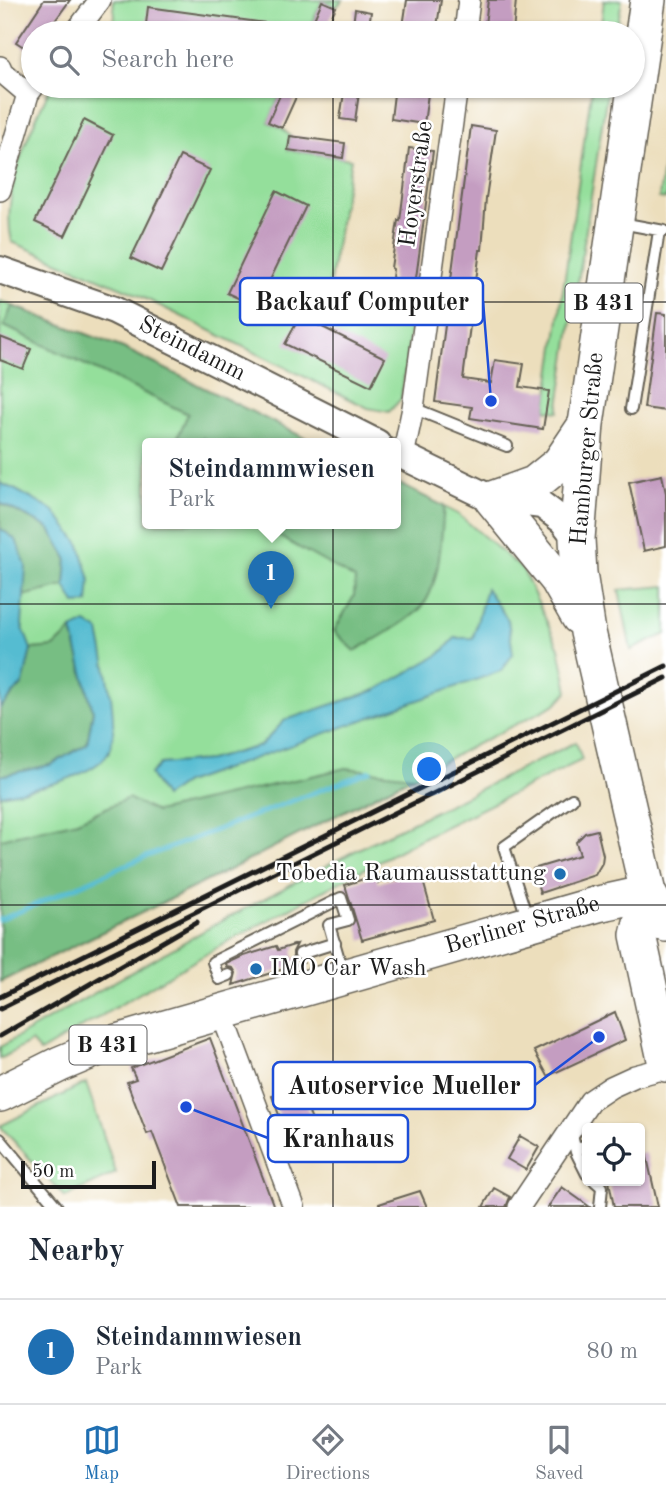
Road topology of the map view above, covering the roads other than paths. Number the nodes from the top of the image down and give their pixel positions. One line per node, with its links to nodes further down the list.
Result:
1 (100, 0): 4 (street)
2 (469, 0): 5 (street)
3 (648, 0): 6 (main road, Hamburger Straße / B 431)
4 (84, 21)
5 (466, 21)
6 (645, 21)
7 (0, 67): 8 (street)
8 (21, 84)
9 (29, 98): 12 (street)
10 (455, 98): 16 (street, Hoyerstraße)
11 (633, 98): 13 (main road, Hamburger Straße / B 431)
12 (0, 190)
13 (615, 222): 14 (lane); 18 (main road, Hamburger Straße / B 431)
14 (662, 231): 17 (lane)
15 (0, 270): 19 (street, Steindamm)
16 (413, 408): 20 (lane); 21 (street, Hoyerstraße)
17 (631, 409)
18 (586, 424): 23 (main road); 24 (main road, Hamburger Straße / B 431)
19 (367, 438)
20 (507, 446)
21 (401, 447)
22 (401, 455): 23 (street)
23 (492, 499): 24 (street); 25 (main road)
24 (573, 522): 25 (main road, Hamburger Straße / B 431)
25 (588, 632): 27 (main road, Hamburger Straße / B 431)
26 (572, 799): 28 (lane)
27 (657, 892): 28 (main road, Berliner Straße / B 431); 29 (main road, B 431); 34 (main road, B 431)
28 (528, 923): 31 (main road, Berliner Straße / B 431)
29 (666, 924)
30 (300, 954): 31 (lane)
31 (339, 960): 32 (lane); 33 (main road, Berliner Straße / B 431)
32 (229, 975)
33 (221, 1011): 35 (main road, Berliner Straße / B 431); 42 (street)
34 (666, 1066): 36 (street)
35 (0, 1094)
36 (579, 1137): 38 (lane); 38 (lane); 43 (street)
37 (0, 1139): 41 (lane)
38 (576, 1152): 39 (lane)
39 (582, 1164)
40 (601, 1186): 44 (lane)
41 (57, 1207)
42 (295, 1207)
43 (519, 1207)
44 (600, 1207)

